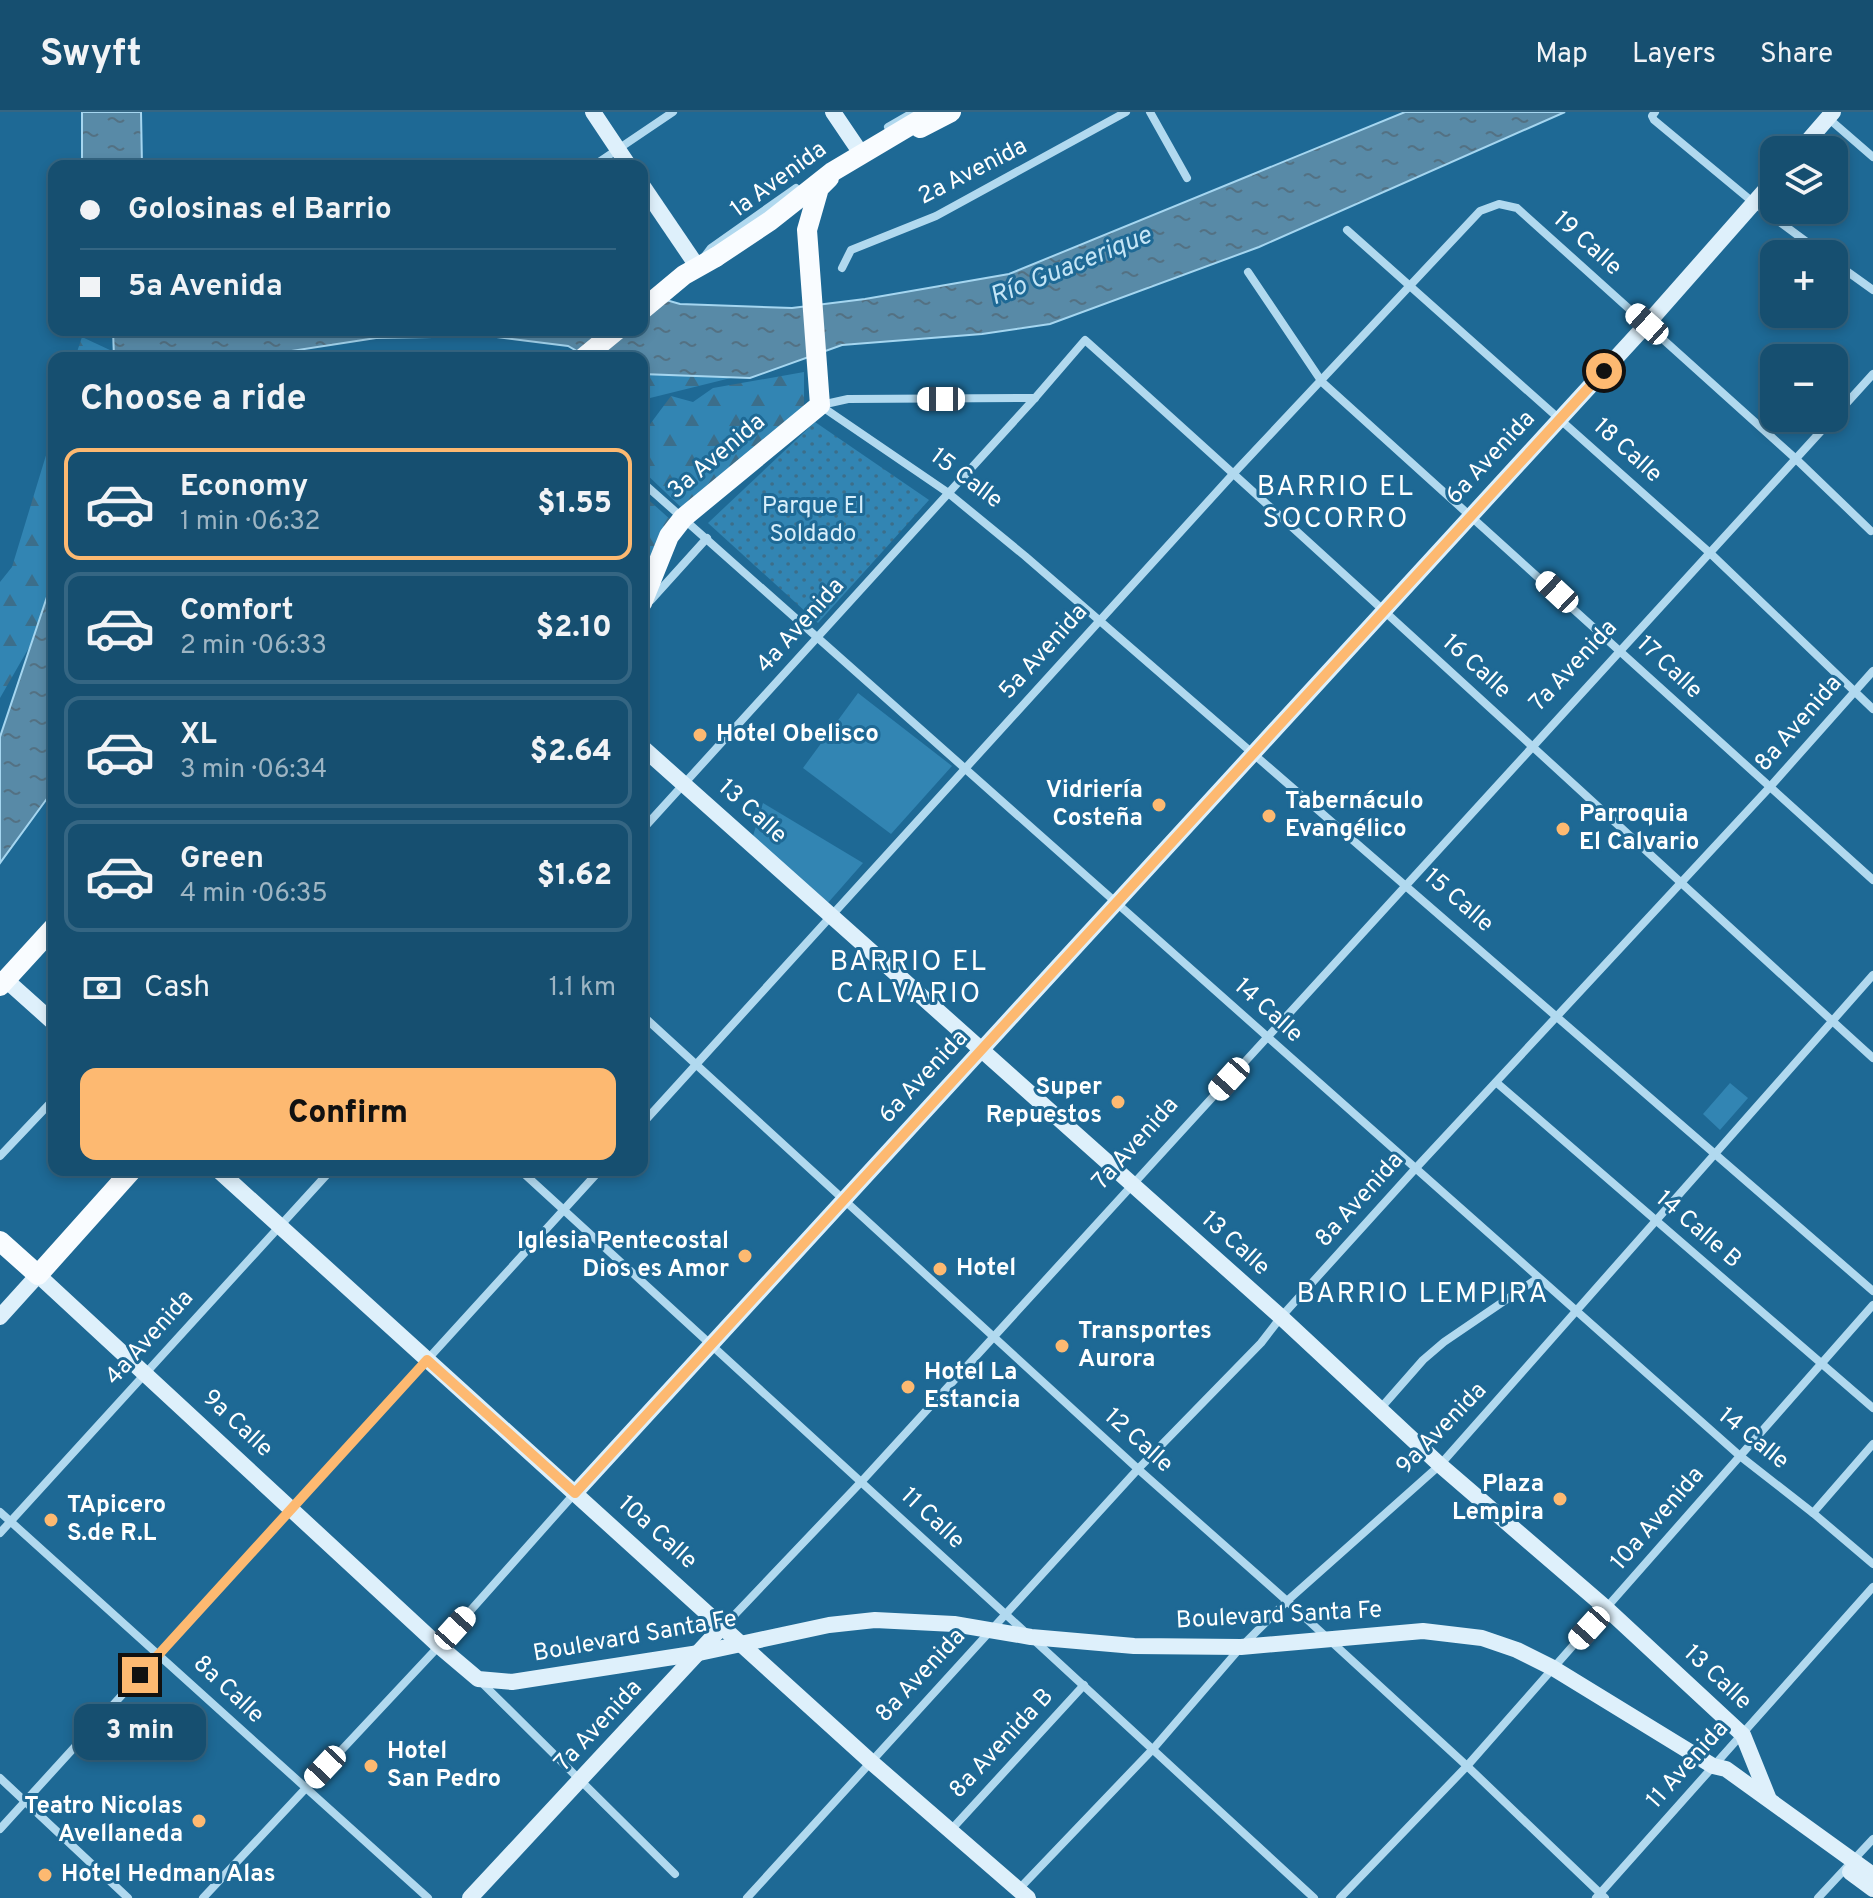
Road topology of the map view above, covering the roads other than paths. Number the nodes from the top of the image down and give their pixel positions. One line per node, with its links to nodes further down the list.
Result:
1 (593, 112): 13 (street)
2 (673, 112): 13 (street)
3 (833, 112): 12 (street)
4 (914, 112): 12 (street, 1a Avenida)
5 (933, 112): 26 (main road, 1a Avenida, bridge)
6 (951, 112): 21 (main road)
7 (1126, 112): 25 (street, 2a Avenida)
8 (1150, 112): 17 (street)
9 (1654, 114): 20 (street)
10 (1830, 115): 11 (street); 14 (street)
11 (1812, 136)
12 (856, 146): 21 (main road); 26 (street, 1a Avenida)
13 (618, 149): 15 (street); 16 (street)
14 (1873, 157)
15 (602, 160)
16 (625, 160)
17 (1187, 178)
18 (648, 196): 26 (street)
19 (1760, 196): 20 (street, 6a Avenida)
20 (1754, 203): 24 (street); 32 (street, 6a Avenida)
21 (812, 208): 38 (main road)
22 (1480, 211): 29 (street, 5a Avenida); 32 (street, 19 Calle)
23 (1347, 230): 29 (street, 18 Calle)
24 (1804, 240)
25 (842, 268)
26 (690, 270): 31 (main road, 1a Avenida)
27 (1248, 272): 37 (street, 17 Calle)
28 (1848, 272): 30 (street)
29 (1411, 285): 37 (street, 5a Avenida); 41 (street, 18 Calle)
30 (1873, 290)
31 (648, 305)
32 (1647, 324): 41 (street, 6a Avenida); 43 (street, 19 Calle)
33 (610, 336): 35 (main road)
34 (1085, 340): 39 (street, 4a Avenida); 44 (street, 16 Calle)
35 (590, 352)
36 (1873, 374): 40 (street, 7a Avenida)
37 (1322, 382): 44 (street, 5a Avenida); 47 (street, 17 Calle)
38 (820, 395): 39 (street); 46 (street, 15 Calle); 48 (main road, 3a Avenida)
39 (1035, 398): 46 (street, 4a Avenida)
40 (1848, 402)
41 (1561, 418): 47 (street, 6a Avenida); 51 (street, 18 Calle)
42 (1821, 432): 43 (street, 7a Avenida)
43 (1796, 459): 49 (street, 19 Calle); 51 (street, 7a Avenida)
44 (1234, 473): 53 (street, 16 Calle); 54 (street, 5a Avenida)
45 (648, 487): 48 (street, 14 Calle)
46 (947, 492): 54 (street, 15 Calle); 55 (street, 4a Avenida)
47 (1472, 514): 53 (street, 6a Avenida); 56 (street, 17 Calle)
48 (683, 518): 50 (street, 14 Calle); 52 (main road, 3a Avenida)
49 (1871, 531)
50 (707, 538): 52 (street); 55 (street, 14 Calle)
51 (1710, 553): 56 (street, 7a Avenida); 58 (street, 18 Calle)
52 (648, 590)
53 (1385, 610): 60 (street, 16 Calle); 62 (street, 6a Avenida)
54 (1100, 621): 62 (street, 15 Calle); 63 (street, 5a Avenida)
55 (819, 636): 63 (street, 14 Calle); 64 (street, 4a Avenida)
56 (1621, 650): 60 (street, 7a Avenida); 65 (street, 17 Calle)
57 (1873, 671): 58 (street, 8a Avenida)
58 (1853, 691): 59 (street, 18 Calle); 65 (street, 8a Avenida)
59 (1873, 709)
60 (1533, 746): 68 (street, 16 Calle); 69 (street, 7a Avenida)
61 (648, 752): 64 (street, 13 Calle)
62 (1254, 754): 69 (street, 15 Calle); 70 (street, 6a Avenida)
63 (964, 770): 70 (street, 14 Calle); 71 (street, 5a Avenida)
64 (684, 784): 66 (street, 4a Avenida); 71 (street, 13 Calle)
65 (1769, 788): 67 (street, 17 Calle); 68 (street, 8a Avenida)
66 (648, 823)
67 (1873, 880)
68 (1680, 884): 76 (street, 8a Avenida); 78 (street, 16 Calle)
69 (1405, 887): 76 (street, 15 Calle); 79 (street, 7a Avenida)
70 (1116, 904): 79 (street, 14 Calle); 80 (street, 6a Avenida)
71 (832, 916): 80 (street, 13 Calle); 82 (street, 5a Avenida)
72 (48, 933): 74 (main road)
73 (1873, 975): 78 (street, 9a Avenida)
74 (2, 980): 75 (street)
75 (48, 1018)
76 (1557, 1018): 83 (street, 8a Avenida); 86 (street, 15 Calle)
77 (648, 1020): 82 (street, 12 Calle)
78 (1833, 1021): 81 (street, 16 Calle); 86 (street, 9a Avenida)
79 (1267, 1037): 88 (street, 14 Calle); 94 (street, 7a Avenida)
80 (982, 1050): 94 (street, 13 Calle); 95 (street, 6a Avenida)
81 (1873, 1058)
82 (697, 1064): 85 (street, 5a Avenida); 95 (street, 12 Calle)
83 (1497, 1083): 88 (street, 8a Avenida); 97 (street, 14 Calle B)
84 (48, 1105): 87 (street)
85 (648, 1117)
86 (1715, 1155): 97 (street, 9a Avenida); 102 (street, 15 Calle)
87 (0, 1156)
88 (1415, 1169): 101 (street, 14 Calle); 106 (street, 8a Avenida)
89 (127, 1176): 100 (main road)
90 (225, 1176): 98 (street, 10a Calle)
91 (325, 1176): 98 (street, 4a Avenida)
92 (527, 1176): 96 (street, 11 Calle)
93 (595, 1176): 96 (street)
94 (1132, 1184): 106 (street, 13 Calle); 107 (street, 7a Avenida)
95 (845, 1199): 107 (street, 12 Calle); 108 (street, 6a Avenida)
96 (564, 1210): 108 (street, 11 Calle); 109 (street)
97 (1656, 1220): 104 (street, 9a Avenida); 110 (street, 14 Calle B)
98 (279, 1226): 109 (street, 10a Calle); 111 (street, 4a Avenida)
99 (0, 1241): 100 (main road, 9a Calle)
100 (38, 1275): 105 (street); 111 (street, 9a Calle)
101 (1538, 1278): 104 (street, 14 Calle); 113 (street)
102 (1873, 1291)
103 (1873, 1305): 110 (street, 10a Avenida)
104 (1576, 1312): 115 (street, 14 Calle); 116 (street, 9a Avenida)
105 (0, 1317)
106 (1281, 1317): 113 (street, 13 Calle); 117 (street, 8a Avenida)
107 (993, 1336): 117 (street, 12 Calle); 118 (street, 7a Avenida)
108 (711, 1345): 118 (street, 11 Calle); 119 (street, 6a Avenida)
109 (427, 1360): 119 (street, 10a Calle); 120 (street)
110 (1822, 1363): 112 (street, 14 Calle B); 115 (street, 10a Avenida)
111 (145, 1373): 120 (street, 9a Calle); 123 (street, 4a Avenida)
112 (1873, 1408)
113 (1380, 1409): 116 (street, 13 Calle)
114 (1873, 1444): 122 (street)
115 (1740, 1456): 122 (street, 14 Calle); 128 (street, 10a Avenida)
116 (1440, 1465): 127 (street, 9a Avenida); 128 (street, 13 Calle)
117 (1138, 1469): 127 (street, 12 Calle); 129 (street, 8a Avenida)
118 (862, 1481): 129 (street, 11 Calle); 130 (street, 7a Avenida)
119 (575, 1493): 130 (street, 10a Calle); 135 (street, 6a Avenida)
120 (292, 1509): 135 (street, 9a Calle); 138 (street)
121 (0, 1512): 123 (street, 8a Calle)
122 (1813, 1513): 125 (street, 14 Calle)
123 (10, 1522): 124 (street, 4a Avenida); 138 (street, 8a Calle)
124 (0, 1533)
125 (1873, 1564)
126 (1873, 1587): 142 (street, 11 Avenida)
127 (1287, 1601): 133 (street, 12 Calle); 136 (street, 9a Avenida)
128 (1606, 1608): 139 (street, 10a Avenida); 142 (street, 13 Calle)
129 (1005, 1615): 131 (street, 8a Avenida); 132 (street, 11 Calle)
130 (722, 1627): 134 (street, 10a Calle); 137 (street, 7a Avenida)
131 (991, 1630): 132 (street, Boulevard Santa Fe); 134 (street, Boulevard Santa Fe); 144 (street, 8a Avenida)
132 (1031, 1637): 136 (street, Boulevard Santa Fe); 141 (street, 11 Calle)
133 (1327, 1638): 136 (street, Boulevard Santa Fe); 139 (street, Boulevard Santa Fe); 145 (street, 12 Calle)
134 (741, 1644): 137 (street, Boulevard Santa Fe); 144 (street, 10a Calle)
135 (439, 1646): 140 (street); 149 (street, 6a Avenida)
136 (1241, 1647): 143 (street, 9a Avenida)
137 (699, 1653): 140 (street, Boulevard Santa Fe); 148 (street, 7a Avenida)
138 (159, 1654): 149 (street, 8a Calle); 151 (street)
139 (1553, 1668): 145 (street, 10a Avenida); 146 (street, Boulevard Santa Fe)
140 (478, 1679): 148 (street)
141 (1084, 1685): 143 (street, 11 Calle); 153 (street, 8a Avenida B)
142 (1743, 1735): 146 (street, 11 Avenida); 150 (street, 13 Calle)
143 (1153, 1749): 159 (street, 9a Avenida); 166 (street, 11 Calle)
144 (870, 1761): 153 (street, 10a Calle); 165 (street, 8a Avenida)
145 (1467, 1766): 160 (street, 12 Calle); 167 (street, 10a Avenida)
146 (1713, 1766): 150 (street, Boulevard Santa Fe); 155 (street, Boulevard Santa Fe); 160 (street, 11 Avenida)
147 (0, 1778): 151 (street)
148 (581, 1781): 156 (street); 164 (street, 7a Avenida)
149 (305, 1788): 162 (street, 6a Avenida); 163 (street, 8a Calle)
150 (1768, 1798): 155 (street, Boulevard Santa Fe)
151 (25, 1802): 152 (street); 161 (street)
152 (0, 1829)
153 (950, 1831): 159 (street, 10a Calle)
154 (1873, 1839): 155 (street)
155 (1849, 1865): 157 (street, Boulevard Santa Fe); 158 (street, Boulevard Santa Fe); 168 (street)
156 (675, 1874)
157 (1873, 1875)
158 (1873, 1889)
159 (1024, 1894)
160 (1601, 1896)
161 (128, 1898)
162 (203, 1898)
163 (428, 1898)
164 (470, 1898)
165 (747, 1898)
166 (1314, 1898)
167 (1340, 1898)
168 (1818, 1898)

